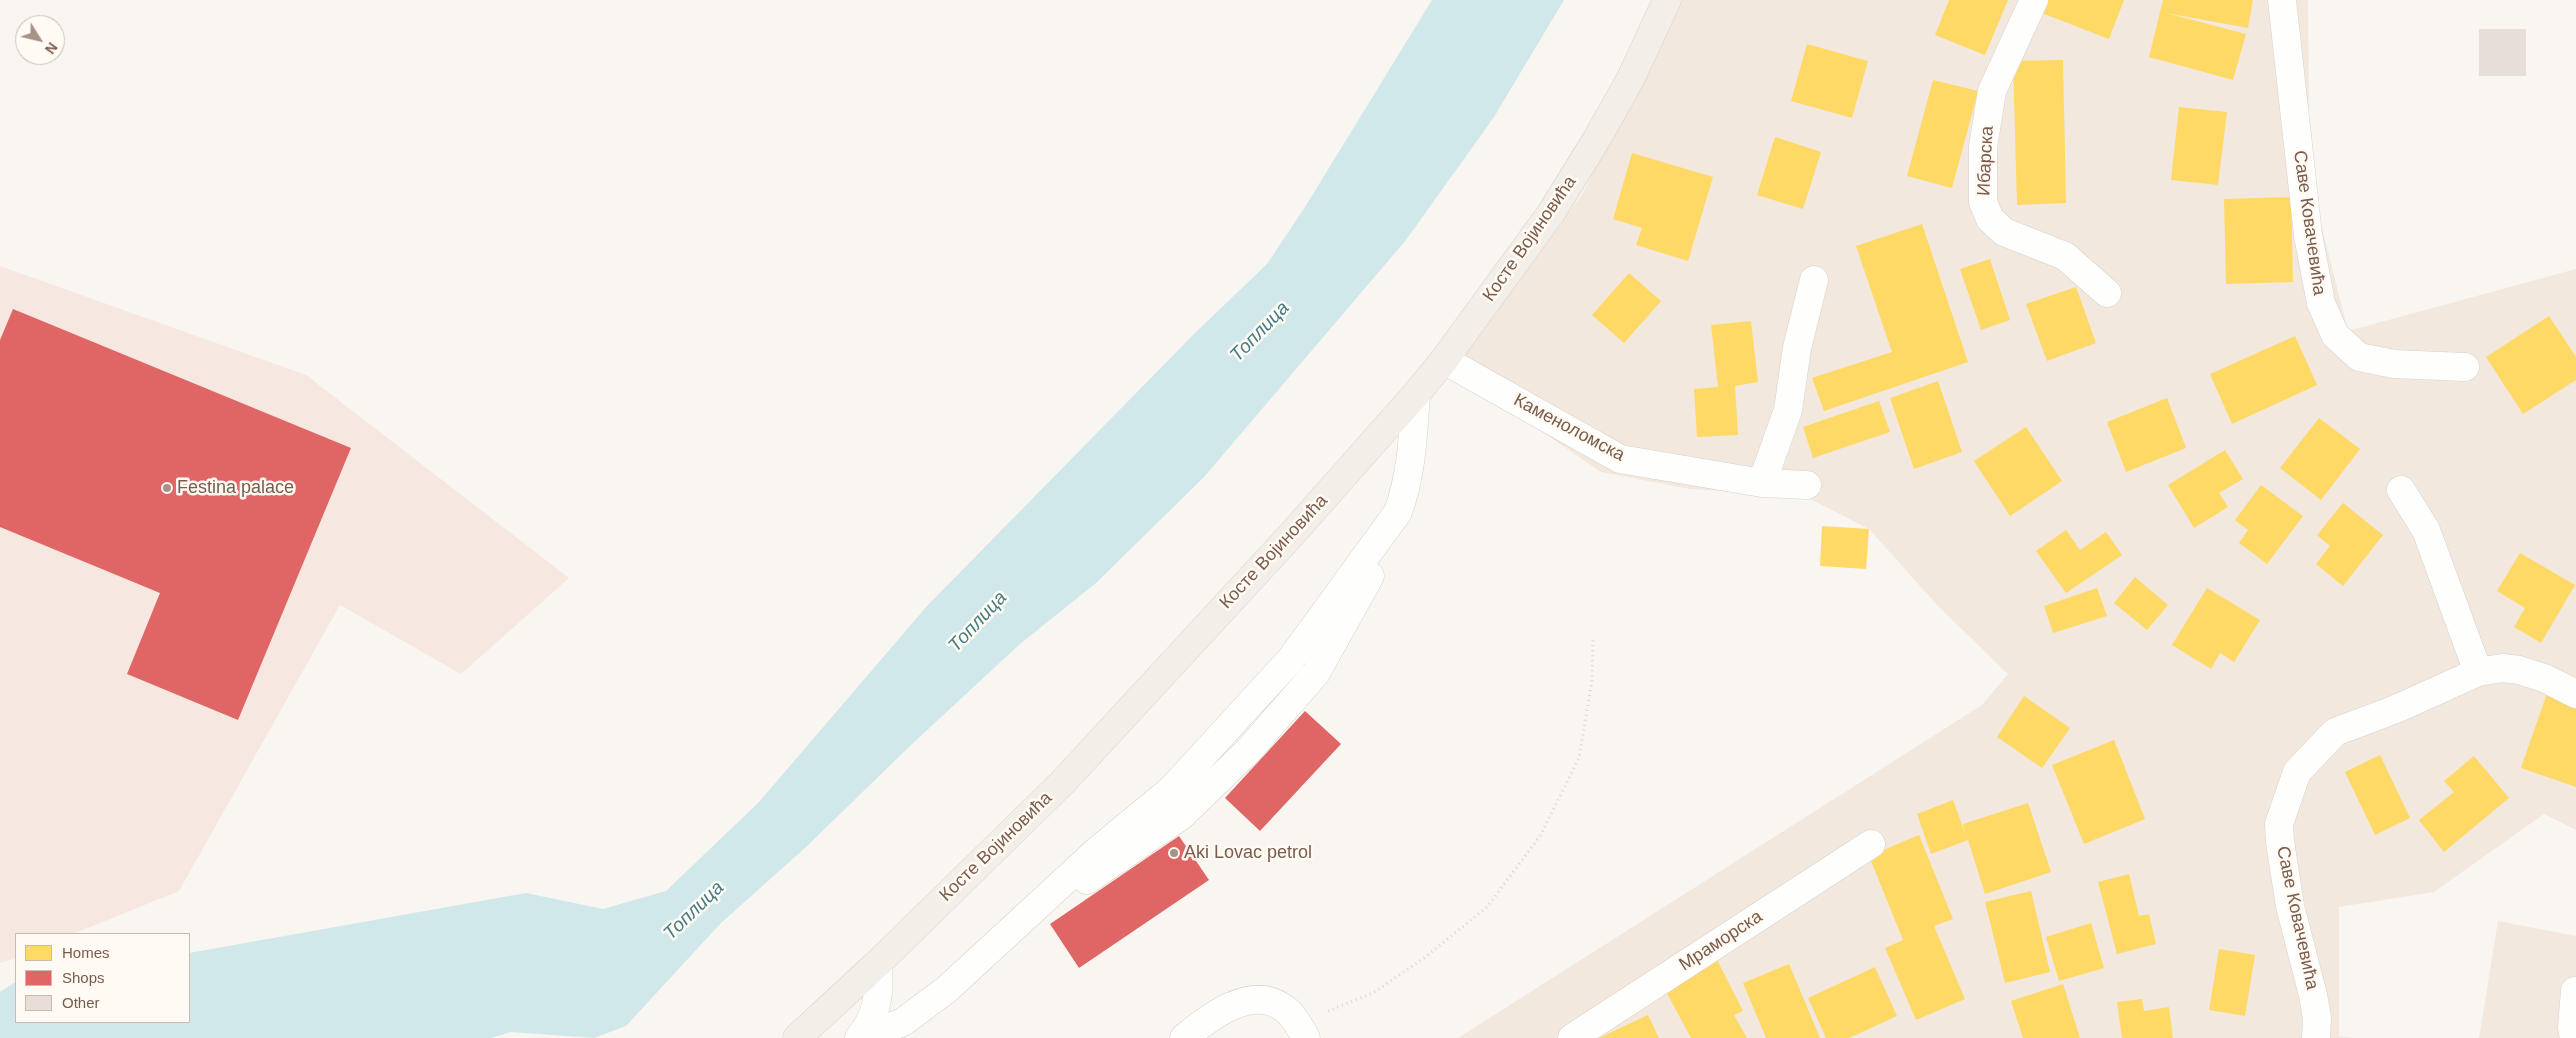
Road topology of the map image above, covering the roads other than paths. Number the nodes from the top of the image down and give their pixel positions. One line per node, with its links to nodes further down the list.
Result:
1 (1667, 0): 6 (main road, Косте Војиновића)
2 (2034, 0): 5 (street, Ибарска)
3 (2282, 0): 7 (street, Саве Ковачевића)
4 (1814, 280): 9 (street)
5 (2107, 293)
6 (1444, 360): 8 (main road, Косте Војиновића); 9 (street, Каменоломска)
7 (2465, 367)
8 (1416, 394): 15 (main road, Косте Војиновића); 20 (street)
9 (1762, 483): 10 (street, Каменоломска)
10 (1806, 485)
11 (2401, 490): 12 (street)
12 (2478, 672): 13 (street, Саве Ковачевића); 23 (street, Саве Ковачевића)
13 (2576, 694)
14 (1871, 844): 22 (street, Мраморска)
15 (878, 963): 18 (main road, Косте Војиновића); 19 (street)
16 (2575, 991): 24 (street)
17 (1302, 1031): 21 (street)
18 (796, 1038)
19 (859, 1038)
20 (863, 1038)
21 (1184, 1038)
22 (1572, 1038)
23 (2316, 1038)
24 (2574, 1038)

